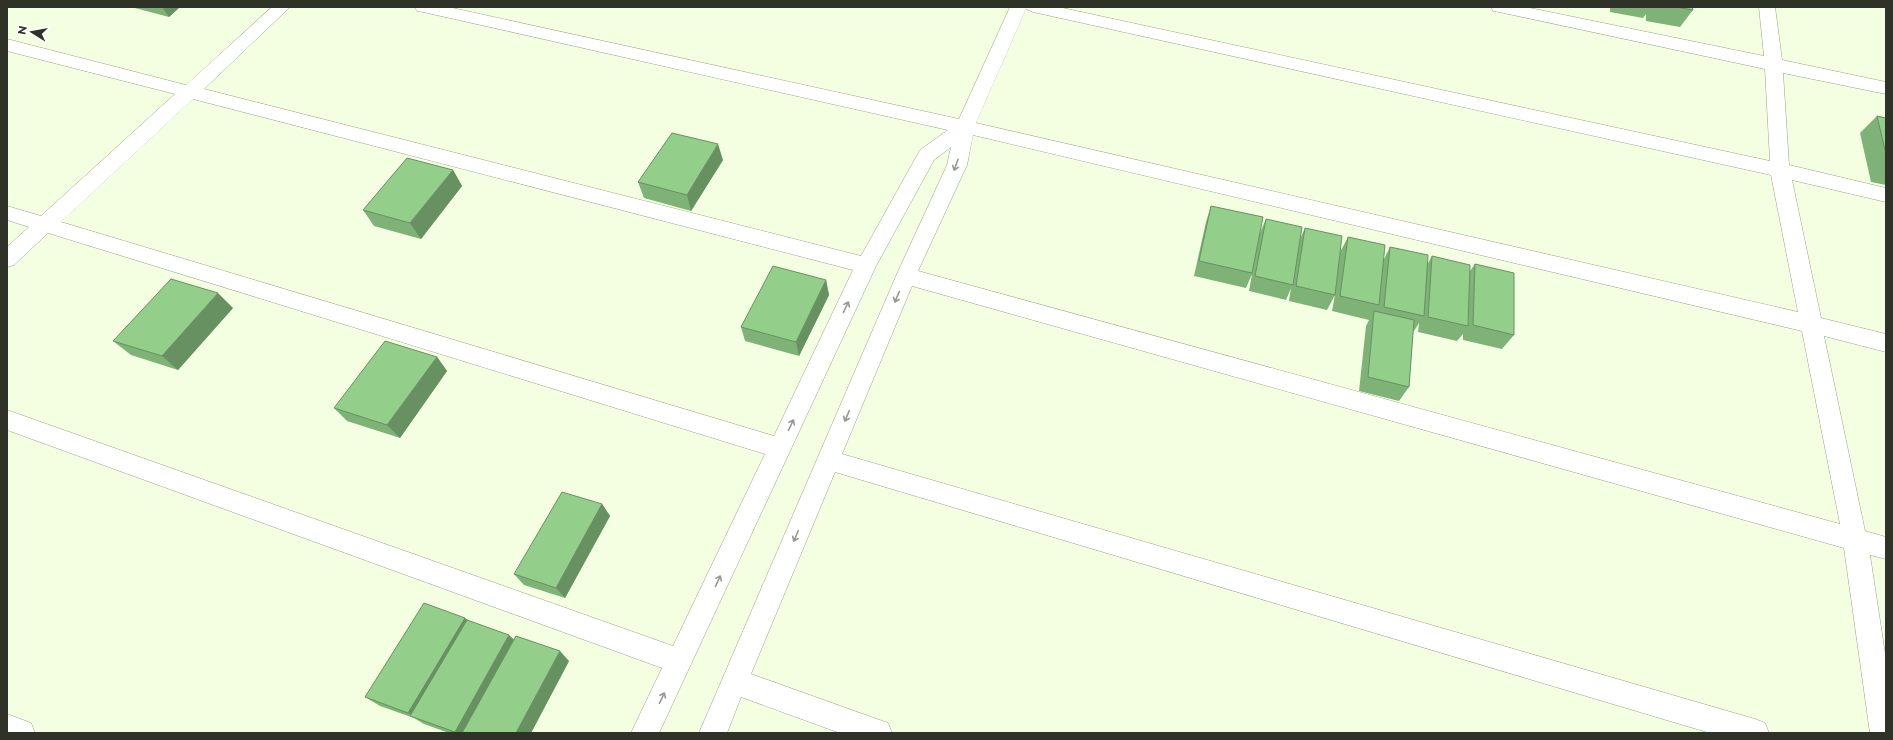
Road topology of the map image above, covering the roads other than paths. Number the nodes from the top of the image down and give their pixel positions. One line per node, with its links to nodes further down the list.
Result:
1 (282, 7): 10 (street)
2 (423, 7): 11 (street)
3 (1018, 7): 11 (street)
4 (1033, 7): 12 (street)
5 (1499, 7): 8 (street)
6 (1767, 7): 8 (street)
7 (7, 45): 10 (street)
8 (1774, 66): 9 (street); 12 (street)
9 (1886, 88)
10 (189, 92): 15 (street); 17 (street)
11 (965, 127): 17 (street); 18 (street, one-way to 18); 19 (street)
12 (1780, 170): 13 (street); 19 (street)
13 (1886, 195)
14 (7, 213): 15 (street)
15 (45, 224): 16 (street); 22 (street)
16 (7, 259)
17 (866, 265): 22 (street, one-way to 17)
18 (906, 276): 23 (street, one-way to 23); 24 (street)
19 (1811, 324): 20 (street); 24 (street)
20 (1886, 343)
21 (7, 420): 26 (street)
22 (780, 448): 26 (street, one-way to 22)
23 (828, 460): 27 (street, one-way to 27); 33 (street)
24 (1855, 540): 25 (street); 34 (street)
25 (1886, 548)
26 (680, 661): 30 (street, one-way to 26)
27 (735, 682): 31 (street); 32 (street)
28 (7, 727): 29 (street)
29 (21, 733)
30 (645, 733)
31 (713, 733)
32 (878, 733)
33 (1755, 733)
34 (1884, 733)

